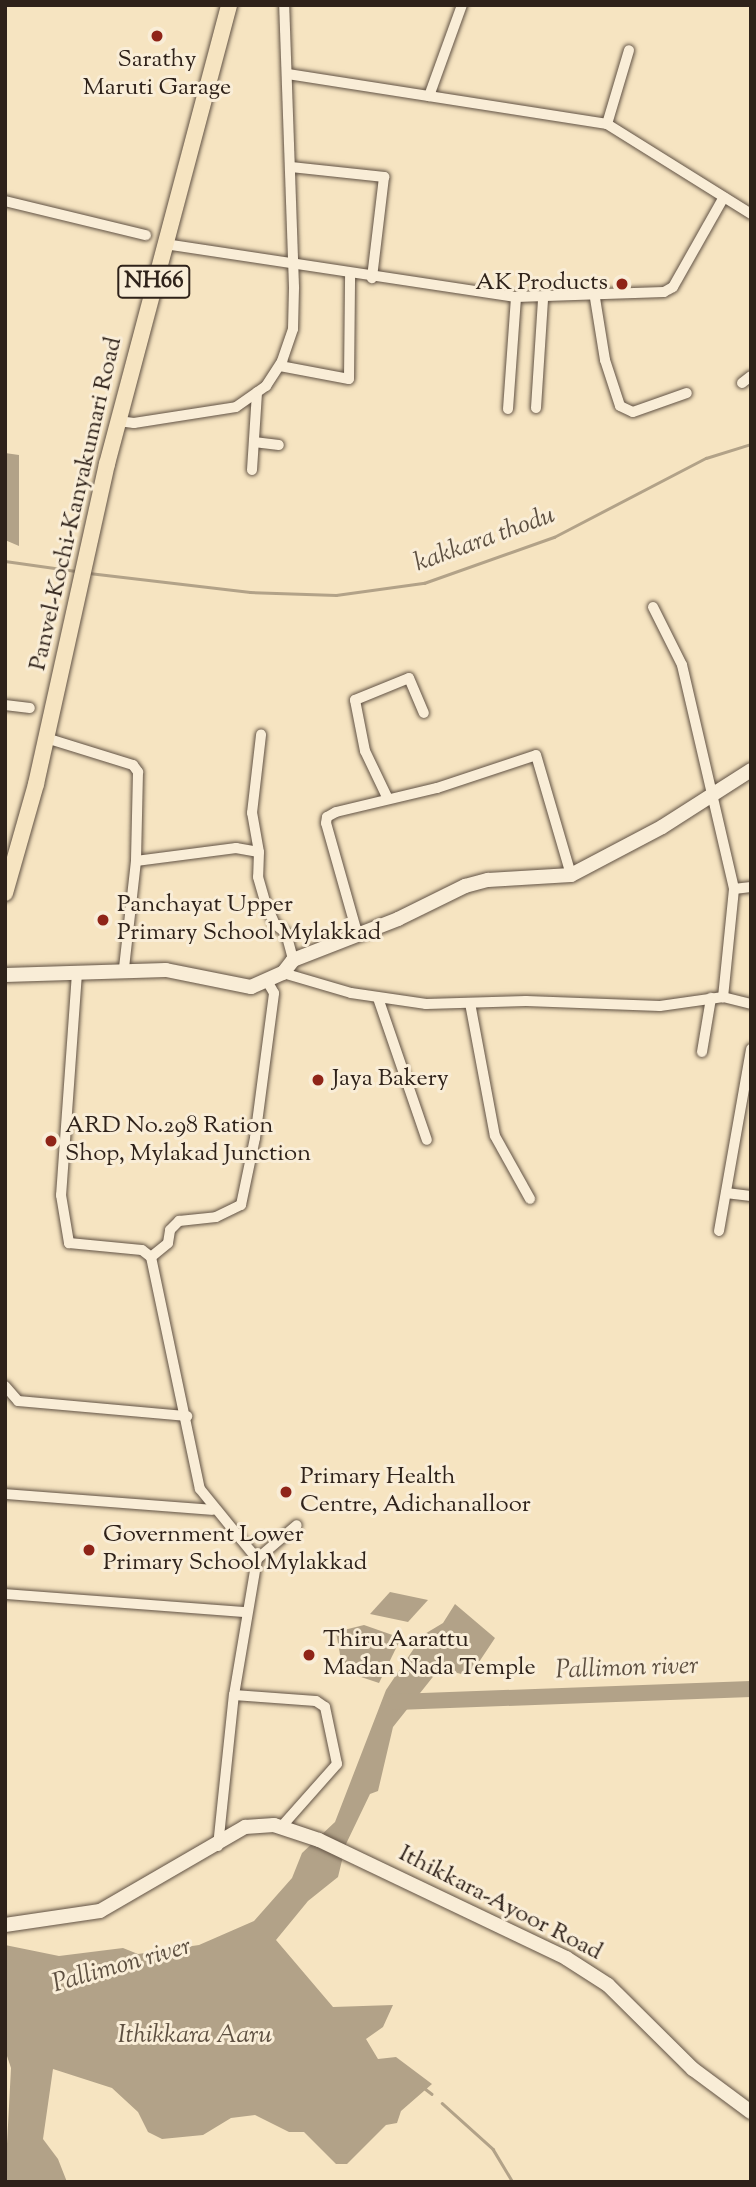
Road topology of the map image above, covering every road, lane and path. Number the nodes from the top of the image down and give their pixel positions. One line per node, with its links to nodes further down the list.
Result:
1 (229, 5): 13 (highway, Panvel-Kochi-Kanyakumari Road / NH66)
2 (284, 5): 5 (street)
3 (462, 5): 6 (street)
4 (629, 50): 7 (street)
5 (288, 74): 6 (street); 8 (street)
6 (429, 96): 7 (street)
7 (607, 124): 9 (street)
8 (291, 167): 14 (street); 16 (street)
9 (724, 197): 11 (street); 17 (street)
10 (5, 201): 12 (street)
11 (751, 214)
12 (146, 235)
13 (164, 244): 14 (street); 25 (highway, Panvel-Kochi-Kanyakumari Road / NH66)
14 (294, 267): 15 (street); 20 (street)
15 (350, 275): 16 (street); 20 (street)
16 (372, 278): 18 (street)
17 (594, 292): 19 (street); 22 (street)
18 (516, 297): 19 (street); 24 (street)
19 (543, 299): 23 (street)
20 (280, 366): 21 (street)
21 (257, 392): 25 (street); 26 (street)
22 (687, 393)
23 (536, 408)
24 (508, 409)
25 (118, 421): 34 (highway, Panvel-Kochi-Kanyakumari Road / NH66)
26 (254, 442): 27 (street); 28 (street)
27 (279, 445)
28 (252, 470)
29 (653, 607): 36 (street)
30 (5, 705): 31 (street)
31 (30, 708)
32 (424, 713): 37 (street)
33 (261, 735): 38 (street)
34 (46, 738): 39 (street); 43 (highway, Panvel-Kochi-Kanyakumari Road / NH66)
35 (751, 771): 36 (main road)
36 (711, 793): 40 (main road); 42 (street)
37 (388, 799): 40 (street); 44 (street)
38 (259, 852): 39 (street); 45 (street)
39 (136, 861): 46 (street)
40 (570, 875): 44 (main road)
41 (751, 887): 42 (street)
42 (734, 889): 51 (street)
43 (5, 893)
44 (358, 936): 45 (main road)
45 (293, 960): 48 (main road)
46 (124, 968): 47 (main road); 50 (main road)
47 (77, 973): 49 (main road); 63 (street)
48 (283, 973): 50 (main road); 52 (street)
49 (5, 975)
50 (267, 979): 63 (street)
51 (723, 997): 53 (street); 55 (street)
52 (377, 998): 54 (street); 58 (street)
53 (711, 998): 54 (street); 57 (street)
54 (470, 1003): 61 (street)
55 (751, 1004)
56 (751, 1049): 59 (street)
57 (702, 1052)
58 (427, 1140)
59 (726, 1193): 60 (street); 62 (street)
60 (751, 1196)
61 (530, 1199)
62 (719, 1231)
63 (151, 1257): 65 (street)
64 (5, 1386): 65 (street)
65 (187, 1416): 67 (street)
66 (5, 1494): 67 (street)
67 (212, 1510): 69 (street)
68 (297, 1525): 69 (street)
69 (257, 1559): 71 (street)
70 (5, 1594): 71 (street)
71 (246, 1612): 72 (street)
72 (234, 1695): 73 (street); 74 (street)
73 (281, 1827): 74 (main road); 76 (main road, Ithikkara-Ayoor Road)
74 (218, 1846): 75 (main road)
75 (5, 1925)
76 (751, 2112)

